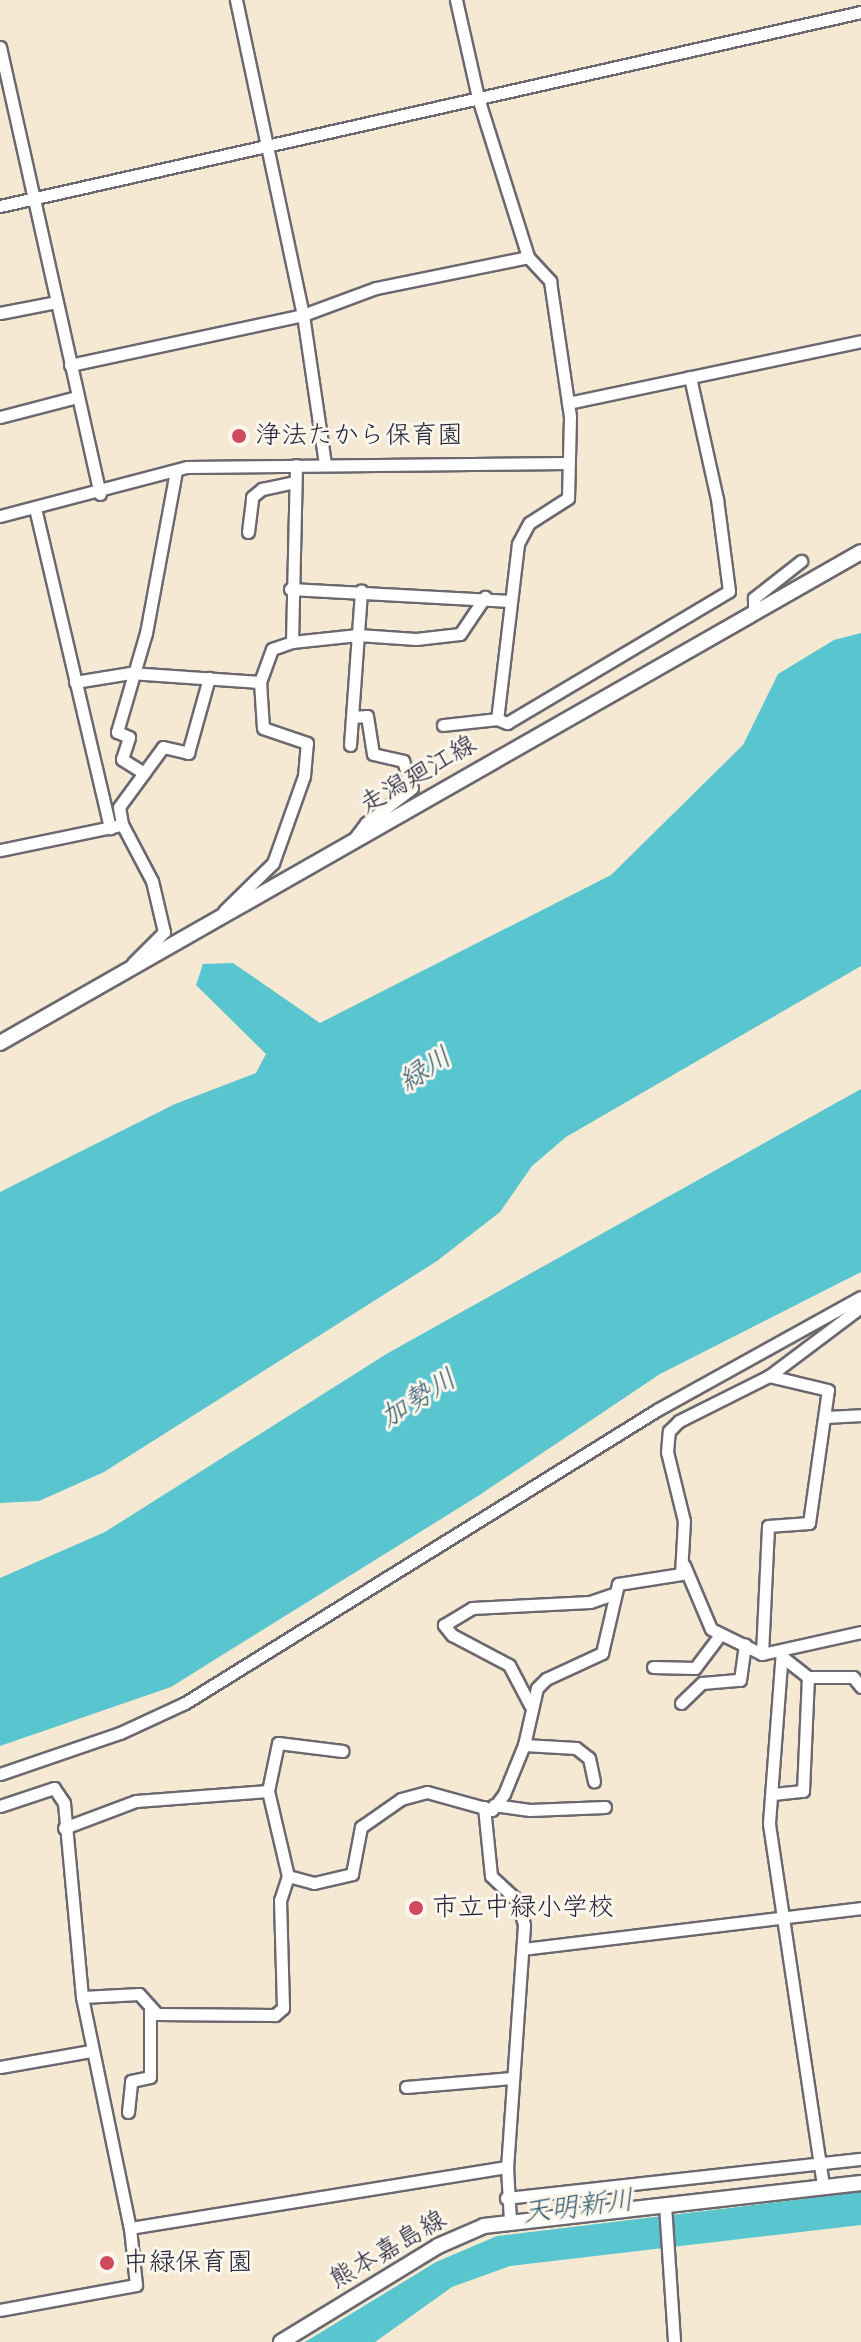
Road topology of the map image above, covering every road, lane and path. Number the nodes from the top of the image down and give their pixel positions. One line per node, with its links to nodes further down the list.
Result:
1 (236, 0): 6 (street)
2 (456, 0): 5 (street)
3 (861, 12): 5 (street)
4 (0, 47): 7 (street)
5 (478, 98): 6 (street); 9 (street)
6 (268, 145): 7 (street); 12 (street)
7 (33, 198): 8 (street); 10 (street)
8 (0, 206)
9 (528, 257): 12 (street); 17 (street)
10 (56, 302): 11 (street); 14 (street)
11 (0, 313)
12 (303, 315): 14 (street); 20 (street)
13 (861, 341): 15 (street)
14 (70, 365): 16 (street)
15 (690, 377): 17 (street); 42 (street)
16 (77, 397): 18 (street); 24 (street)
17 (568, 403): 19 (street)
18 (0, 417)
19 (567, 463): 20 (street); 33 (street)
20 (325, 464): 21 (street)
21 (296, 465): 22 (street); 23 (street)
22 (176, 471): 24 (street); 37 (street)
23 (294, 482): 27 (street); 30 (street)
24 (100, 494): 25 (street)
25 (35, 508): 26 (street); 39 (street)
26 (0, 516)
27 (248, 532)
28 (861, 552): 34 (main road, 走潟廻江線)
29 (801, 561): 34 (street)
30 (290, 589): 31 (street); 36 (street)
31 (361, 590): 32 (street); 35 (street)
32 (485, 597): 33 (street); 35 (street)
33 (511, 601): 42 (street)
34 (754, 610): 47 (main road, 走潟廻江線)
35 (355, 636): 36 (street); 41 (street)
36 (292, 642): 40 (street)
37 (130, 673): 38 (street); 39 (street); 45 (street)
38 (209, 678): 40 (street); 45 (street)
39 (75, 682): 46 (street)
40 (260, 682): 49 (street)
41 (353, 717): 44 (street); 47 (street)
42 (497, 719): 43 (street)
43 (443, 725)
44 (350, 745)
45 (144, 773): 46 (street)
46 (116, 826): 48 (street); 50 (street)
47 (354, 839): 49 (main road, 走潟廻江線)
48 (0, 850)
49 (215, 920): 50 (main road, 走潟廻江線)
50 (121, 974): 51 (main road, 走潟廻江線)
51 (0, 1043)
52 (861, 1297): 73 (street)
53 (861, 1307): 54 (street)
54 (769, 1376): 56 (street); 57 (street)
55 (861, 1415): 56 (street)
56 (826, 1417): 62 (street)
57 (684, 1565): 58 (street); 60 (street)
58 (613, 1594): 70 (street); 70 (street)
59 (861, 1632): 63 (street)
60 (720, 1635): 61 (street); 65 (street)
61 (745, 1644): 62 (street); 68 (street)
62 (762, 1654): 63 (street)
63 (782, 1654): 66 (street); 76 (street)
64 (653, 1667): 65 (street)
65 (695, 1668): 68 (street)
66 (808, 1677): 67 (street); 76 (street)
67 (858, 1680)
68 (698, 1687): 69 (street)
69 (681, 1703)
70 (529, 1711): 71 (street)
71 (524, 1745): 74 (street); 78 (street)
72 (343, 1751): 75 (street)
73 (0, 1774)
74 (594, 1781)
75 (268, 1791): 80 (street); 81 (street)
76 (773, 1794): 83 (street)
77 (0, 1806): 80 (street)
78 (489, 1806): 79 (street); 81 (street); 84 (street)
79 (605, 1807)
80 (64, 1828): 85 (street)
81 (288, 1876): 86 (street)
82 (861, 1908): 83 (street)
83 (785, 1919): 84 (street); 93 (street)
84 (523, 1949): 89 (street)
85 (82, 1997): 86 (street); 87 (street)
86 (150, 2010): 91 (street)
87 (91, 2051): 88 (street); 100 (street)
88 (0, 2067)
89 (512, 2078): 90 (street); 94 (street)
90 (406, 2087)
91 (128, 2112)
92 (861, 2159): 93 (street)
93 (820, 2164): 96 (street); 97 (street)
94 (507, 2167): 97 (street); 100 (street)
95 (861, 2183): 96 (main road, 熊本嘉島線)
96 (823, 2187): 98 (main road, 熊本嘉島線)
97 (506, 2198): 99 (street)
98 (665, 2205): 99 (main road, 熊本嘉島線); 103 (street)
99 (510, 2221): 102 (main road, 熊本嘉島線)
100 (130, 2228): 101 (street)
101 (0, 2310)
102 (281, 2342)
103 (674, 2342)

